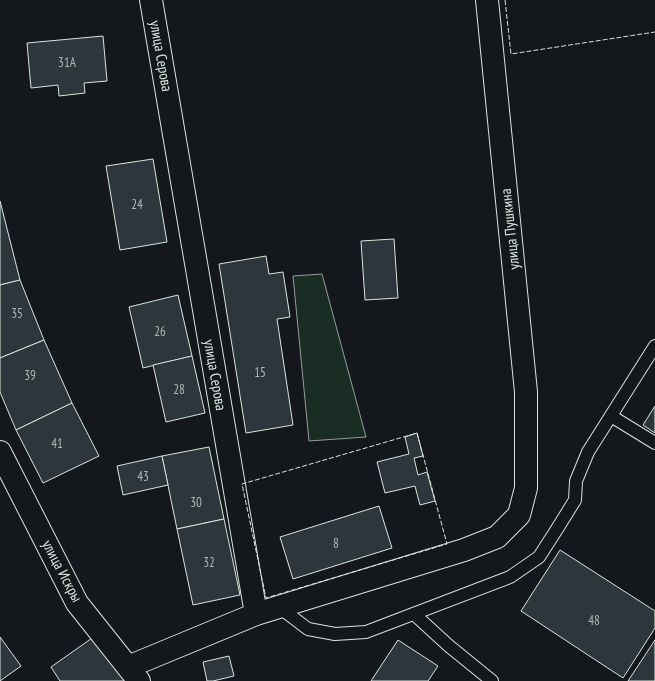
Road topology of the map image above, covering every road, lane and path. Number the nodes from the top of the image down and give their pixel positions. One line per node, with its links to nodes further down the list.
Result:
1 (151, 0): 8 (street, улица Серова)
2 (487, 0): 7 (street, улица Пушкина)
3 (655, 346): 4 (lane)
4 (611, 416): 5 (lane); 9 (lane)
5 (655, 443)
6 (0, 452): 10 (street, улица Искры)
7 (279, 607): 8 (street, улица Пушкина); 9 (lane)
8 (256, 614): 10 (street)
9 (414, 614): 11 (lane)
10 (133, 674)
11 (492, 681)

